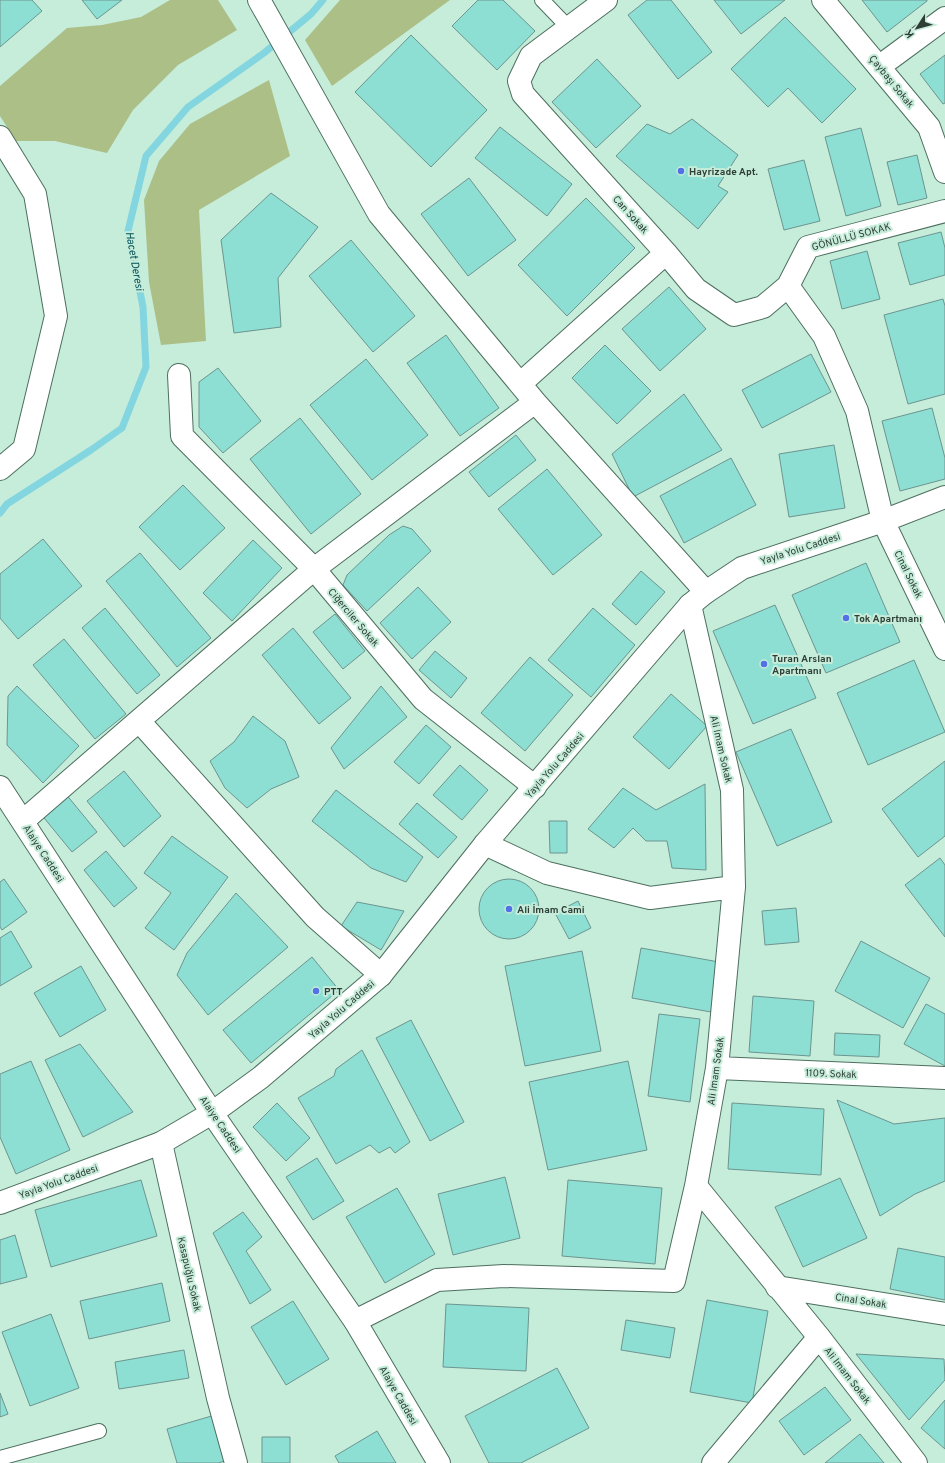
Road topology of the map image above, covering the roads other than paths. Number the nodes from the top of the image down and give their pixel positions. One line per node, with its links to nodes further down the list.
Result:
1 (259, 0): 15 (street)
2 (542, 0): 6 (lane)
3 (606, 0): 6 (street)
4 (823, 0): 7 (street, Çaybaşı Sokak)
5 (945, 18): 7 (street)
6 (569, 28): 11 (street, Can Sokak)
7 (880, 66): 9 (street, Çaybaşı Sokak)
8 (0, 137): 17 (street)
9 (945, 172)
10 (945, 212): 12 (street, GÖNÜLLÜ SOKAK)
11 (666, 253): 13 (street, Can Sokak); 15 (street)
12 (788, 286): 13 (street, GÖNÜLLÜ SOKAK); 19 (street, Cinal Sokak)
13 (763, 307)
14 (179, 375): 20 (street, Ciğerciler Sokak)
15 (520, 384): 16 (street)
16 (535, 402): 20 (street); 21 (street)
17 (0, 469)
18 (945, 497): 19 (street, Yayla Yolu Caddesi)
19 (883, 521): 21 (street, Yayla Yolu Caddesi); 23 (street, Cinal Sokak)
20 (314, 570): 24 (street); 26 (street, Ciğerciler Sokak)
21 (706, 592): 22 (street, Yayla Yolu Caddesi)
22 (690, 606): 26 (street, Yayla Yolu Caddesi); 29 (street, Ali Imam Sokak)
23 (945, 649)
24 (139, 721): 27 (street); 30 (street)
25 (0, 787): 27 (street, Alaiye Caddesi)
26 (535, 787): 28 (street, Yayla Yolu Caddesi)
27 (23, 821): 33 (street, Alaiye Caddesi)
28 (485, 844): 29 (street); 30 (street, Yayla Yolu Caddesi)
29 (734, 888): 31 (street, Ali Imam Sokak)
30 (381, 975): 33 (street, Yayla Yolu Caddesi)
31 (717, 1068): 32 (street, 1109. Sokak); 35 (street, Ali Imam Sokak)
32 (945, 1078)
33 (212, 1112): 34 (street); 39 (street, Alaiye Caddesi)
34 (161, 1143): 36 (street, Yayla Yolu Caddesi); 43 (street, Kasapuğlu Sokak)
35 (696, 1186): 37 (street, Ali Imam Sokak); 39 (street)
36 (0, 1203)
37 (777, 1287): 38 (street, Cinal Sokak); 40 (street, Ali Imam Sokak)
38 (945, 1314)
39 (355, 1321): 44 (street, Alaiye Caddesi)
40 (819, 1337): 45 (street); 46 (street, Ali Imam Sokak)
41 (99, 1431): 42 (lane)
42 (0, 1458)
43 (236, 1463)
44 (439, 1463)
45 (713, 1463)
46 (916, 1463)

